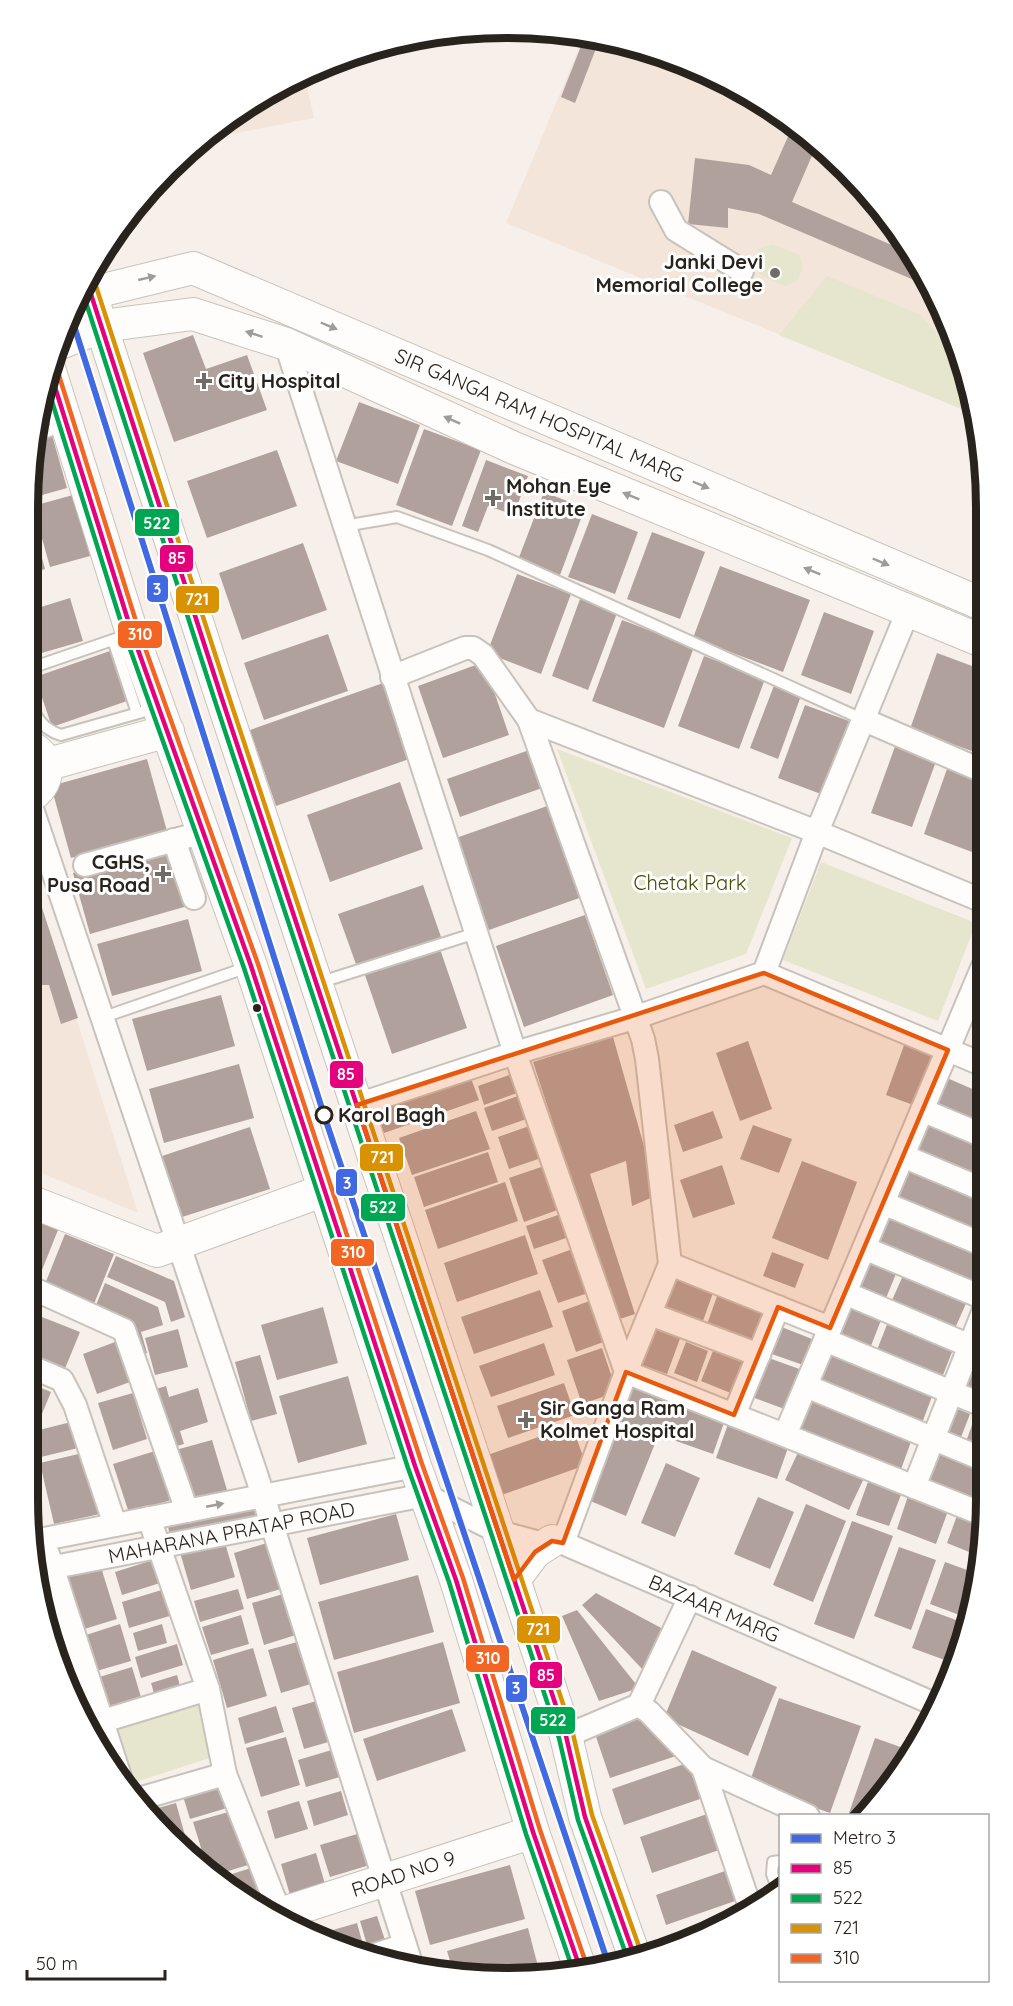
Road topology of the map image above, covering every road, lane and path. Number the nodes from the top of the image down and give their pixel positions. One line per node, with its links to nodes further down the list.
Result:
1 (661, 202): 2 (street)
2 (742, 271)
3 (92, 287): 12 (main road, SIR GANGA RAM HOSPITAL MARG, one-way to 12)
4 (87, 296): 5 (main road)
5 (102, 326): 6 (main road, SIR GANGA RAM HOSPITAL MARG); 7 (main road, SIR GANGA RAM HOSPITAL MARG, one-way to 5); 37 (main road)
6 (68, 340)
7 (286, 344): 11 (street); 14 (main road, SIR GANGA RAM HOSPITAL MARG, one-way to 7)
8 (54, 383): 9 (main road)
9 (67, 425): 10 (lane); 15 (main road)
10 (44, 433)
11 (344, 526): 18 (street); 20 (lane)
12 (922, 580): 13 (main road, SIR GANGA RAM HOSPITAL MARG); 14 (main road)
13 (976, 602)
14 (908, 611): 16 (main road, SIR GANGA RAM HOSPITAL MARG); 20 (street)
15 (123, 637): 17 (lane); 19 (main road)
16 (976, 639)
17 (38, 666)
18 (392, 676): 21 (street); 34 (street)
19 (155, 717): 22 (lane); 23 (main road); 28 (main road)
20 (862, 719): 25 (street); 29 (street)
21 (529, 720): 29 (street); 40 (street)
22 (38, 736)
23 (38, 737)
24 (38, 751): 26 (main road)
25 (976, 768)
26 (38, 790)
27 (38, 828): 39 (street)
28 (204, 832): 30 (street); 35 (main road)
29 (817, 832): 33 (street); 36 (street)
30 (174, 840): 31 (street); 32 (street)
31 (85, 865)
32 (194, 898)
33 (976, 898)
34 (476, 933): 37 (lane); 42 (street)
35 (251, 966): 39 (lane); 49 (main road)
36 (764, 973): 40 (street); 41 (street)
37 (316, 983): 44 (main road)
38 (976, 983): 41 (street)
39 (100, 1018): 53 (street)
40 (634, 1018): 42 (street); 55 (street)
41 (948, 1050): 43 (street); 45 (street)
42 (515, 1053): 44 (street); 66 (street)
43 (976, 1062)
44 (357, 1105): 80 (main road)
45 (922, 1110): 46 (street); 47 (street)
46 (976, 1133)
47 (903, 1156): 48 (street); 50 (street)
48 (976, 1187)
49 (325, 1190): 53 (main road); 74 (main road)
50 (883, 1203): 52 (street); 54 (street)
51 (38, 1204): 53 (main road)
52 (976, 1242)
53 (177, 1243): 76 (street)
54 (864, 1248): 57 (street); 58 (street)
55 (670, 1264): 59 (street); 60 (street)
56 (38, 1291): 77 (street)
57 (845, 1293): 61 (street); 62 (street)
58 (976, 1295)
59 (778, 1308): 61 (street); 64 (street)
60 (650, 1314): 64 (street); 66 (street)
61 (828, 1334): 67 (street); 68 (street)
62 (976, 1349)
63 (976, 1351): 68 (street)
64 (759, 1355): 70 (street)
65 (38, 1370): 81 (street)
66 (626, 1372): 70 (street); 84 (street)
67 (806, 1386): 71 (street); 72 (street)
68 (951, 1392): 69 (street); 72 (street)
69 (976, 1402)
70 (734, 1415): 71 (street)
71 (785, 1435): 75 (street)
72 (933, 1439): 73 (street); 75 (street)
73 (976, 1456)
74 (420, 1480): 76 (street, MAHARANA PRATAP ROAD); 80 (street, BAZAAR MARG); 82 (street, MAHARANA PRATAP ROAD); 100 (main road)
75 (914, 1487): 78 (street)
76 (263, 1496): 77 (street, MAHARANA PRATAP ROAD, one-way to 76); 82 (street)
77 (188, 1511): 79 (street, MAHARANA PRATAP ROAD)
78 (975, 1511)
79 (149, 1518): 81 (street, MAHARANA PRATAP ROAD); 85 (street)
80 (495, 1521): 84 (street, BAZAAR MARG); 88 (main road)
81 (115, 1525): 83 (street, MAHARANA PRATAP ROAD)
82 (271, 1525): 85 (street, MAHARANA PRATAP ROAD); 102 (street)
83 (39, 1540)
84 (558, 1542): 88 (main road); 89 (street, BAZAAR MARG)
85 (158, 1546): 87 (street, MAHARANA PRATAP ROAD); 90 (street)
86 (41, 1548): 87 (street)
87 (45, 1568): 93 (street)
88 (514, 1580): 94 (main road)
89 (690, 1597): 91 (street, BAZAAR MARG); 92 (street)
90 (208, 1689): 93 (street); 97 (street)
91 (929, 1702)
92 (639, 1705): 94 (street); 96 (street)
93 (96, 1723): 95 (street)
94 (566, 1736): 109 (main road)
95 (102, 1737)
96 (703, 1768): 99 (street); 104 (street)
97 (225, 1774): 98 (street); 105 (street)
98 (144, 1797)
99 (806, 1814)
100 (533, 1832): 102 (main road, ROAD NO 9); 111 (main road)
101 (779, 1861): 103 (lane)
102 (383, 1880): 106 (main road, ROAD NO 9); 107 (street)
103 (776, 1883)
104 (748, 1901)
105 (276, 1908)
106 (287, 1914)
107 (405, 1945): 108 (street); 110 (street)
108 (383, 1952)
109 (633, 1952)
110 (409, 1958)
111 (578, 1962)

